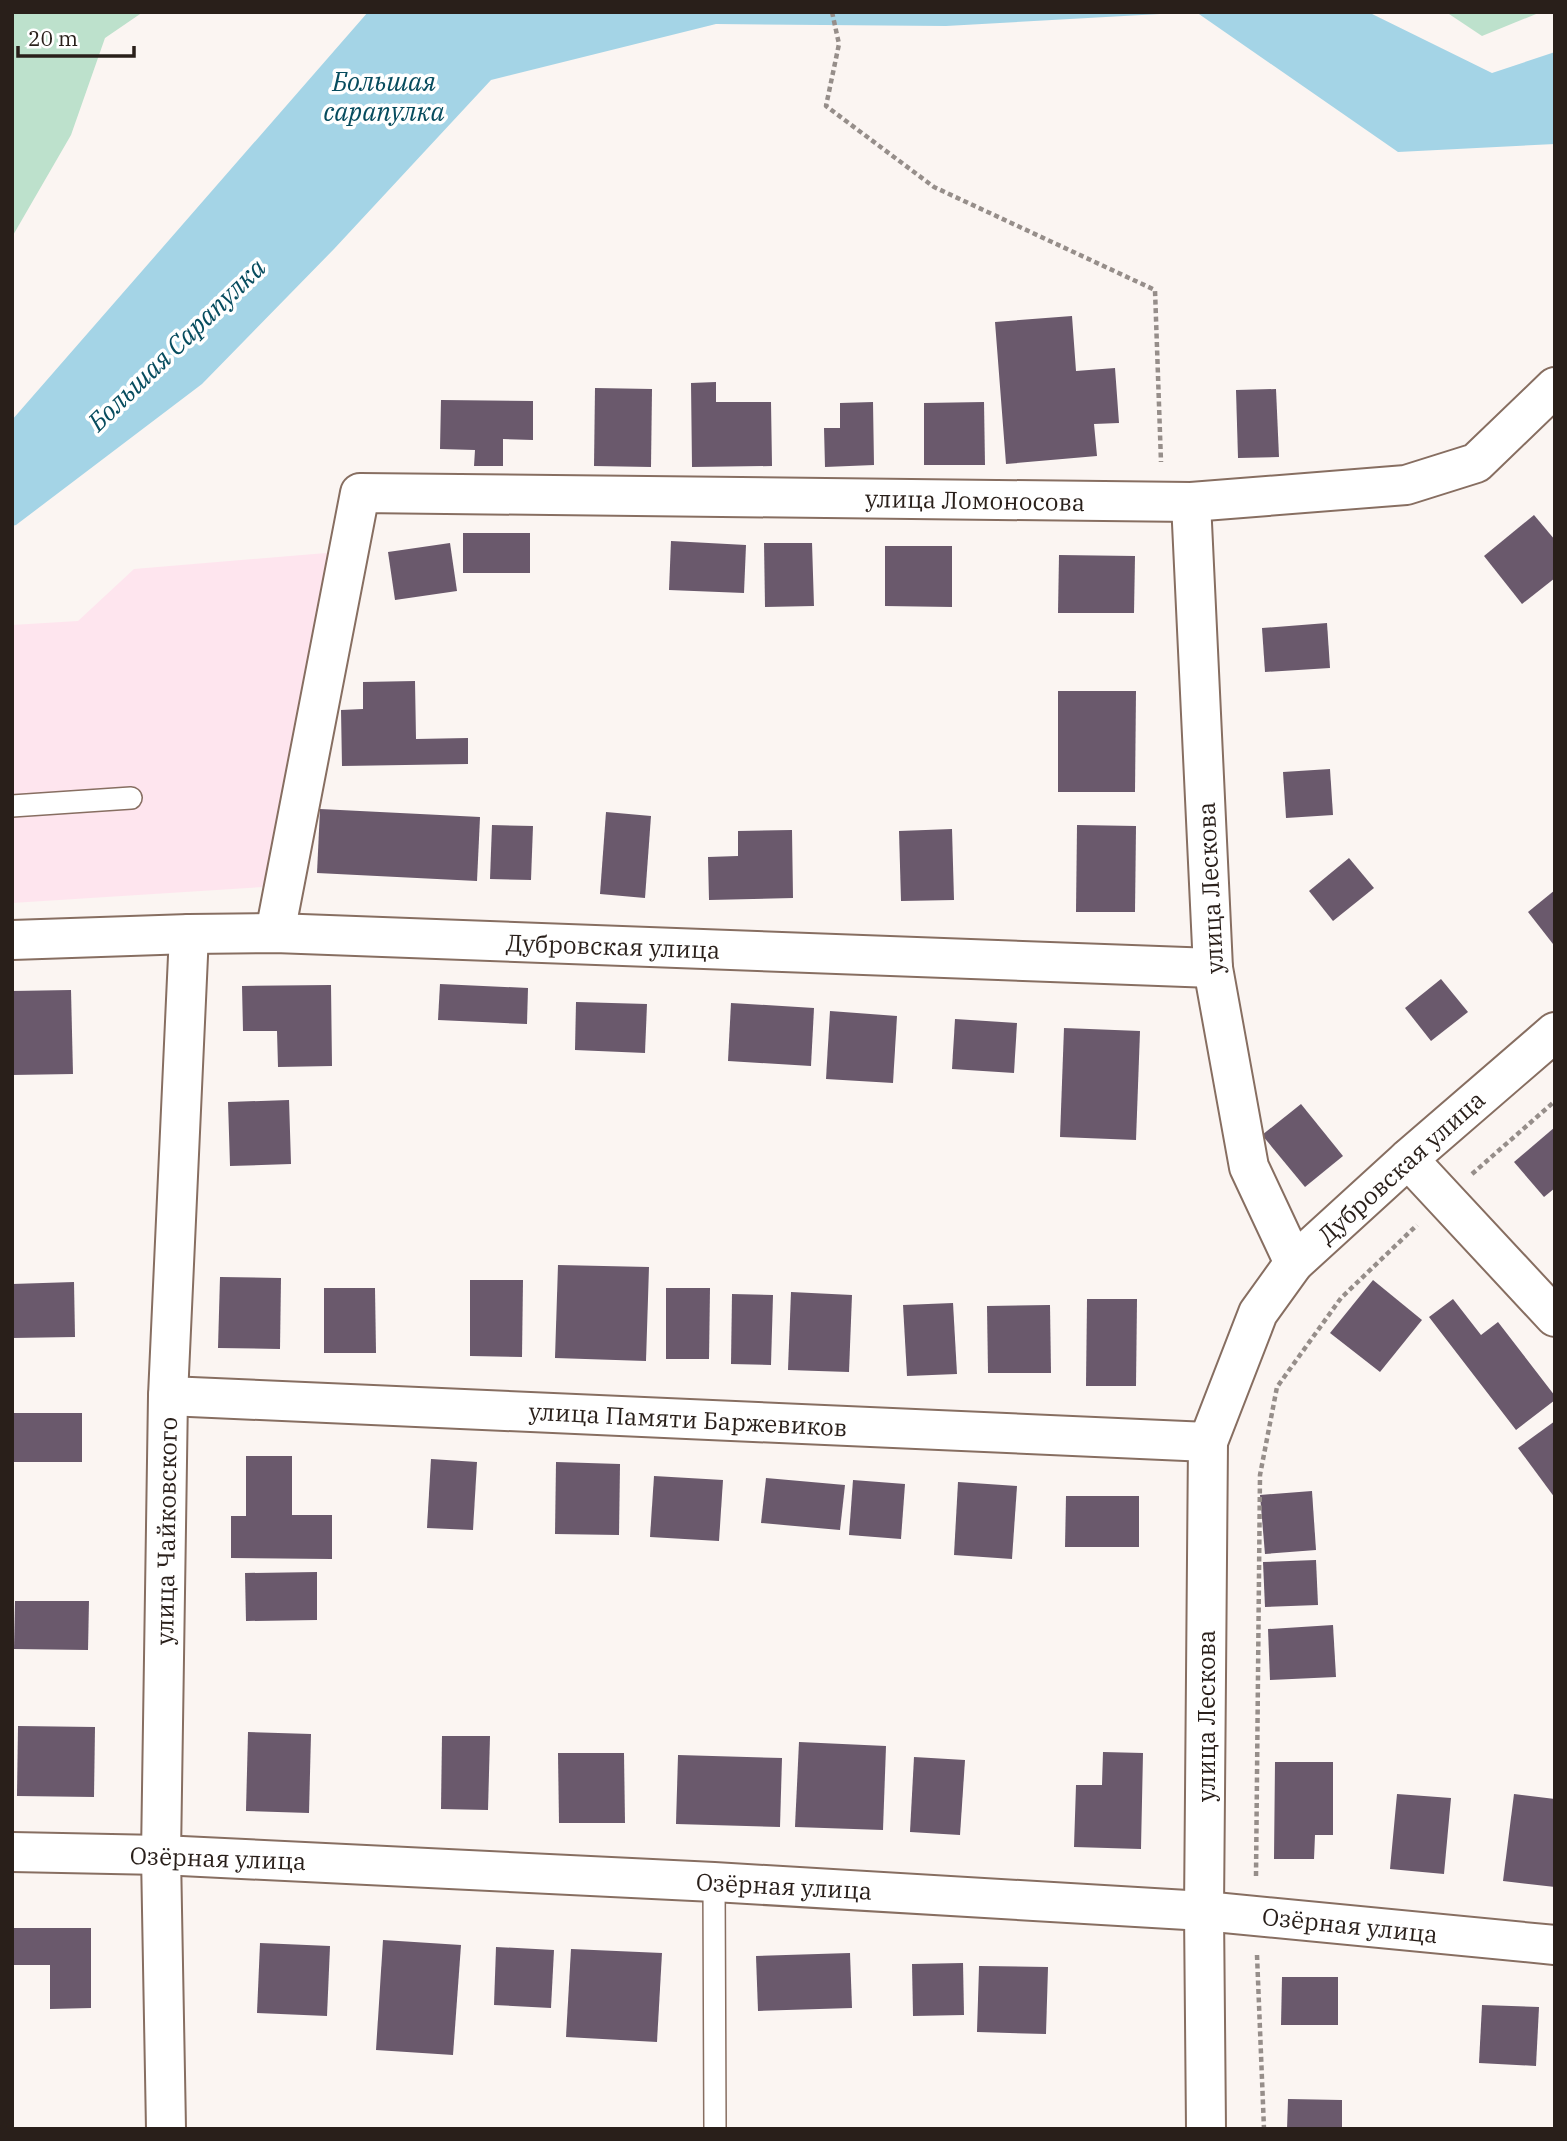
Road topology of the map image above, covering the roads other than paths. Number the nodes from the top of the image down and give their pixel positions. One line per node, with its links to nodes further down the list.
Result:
1 (1555, 387): 2 (street, улица Ломоносова)
2 (1191, 502): 5 (street, улица Ломоносова); 8 (street, улица Лескова)
3 (131, 798): 4 (lane)
4 (12, 806)
5 (275, 933): 6 (street, Дубровская улица); 8 (street, Дубровская улица)
6 (189, 934): 7 (street, Дубровская улица); 14 (street, улица Чайковского)
7 (12, 940)
8 (1213, 968): 11 (street, улица Лескова)
9 (1555, 1032): 10 (street, Дубровская улица)
10 (1408, 1159): 11 (street, Дубровская улица); 13 (street)
11 (1294, 1262): 12 (street, Дубровская улица)
12 (1258, 1313): 15 (street, улица Лескова)
13 (1555, 1317)
14 (169, 1396): 15 (street, улица Памяти Баржевиков); 17 (street, улица Чайковского)
15 (1208, 1442): 19 (street, улица Лескова)
16 (12, 1852): 17 (street, Озёрная улица)
17 (161, 1855): 18 (street, Озёрная улица); 21 (street, улица Чайковского)
18 (714, 1882): 19 (street, Озёрная улица); 22 (lane)
19 (1204, 1911): 20 (street, Озёрная улица); 23 (street, улица Лескова)
20 (1555, 1945)
21 (166, 2129)
22 (715, 2129)
23 (1206, 2129)

